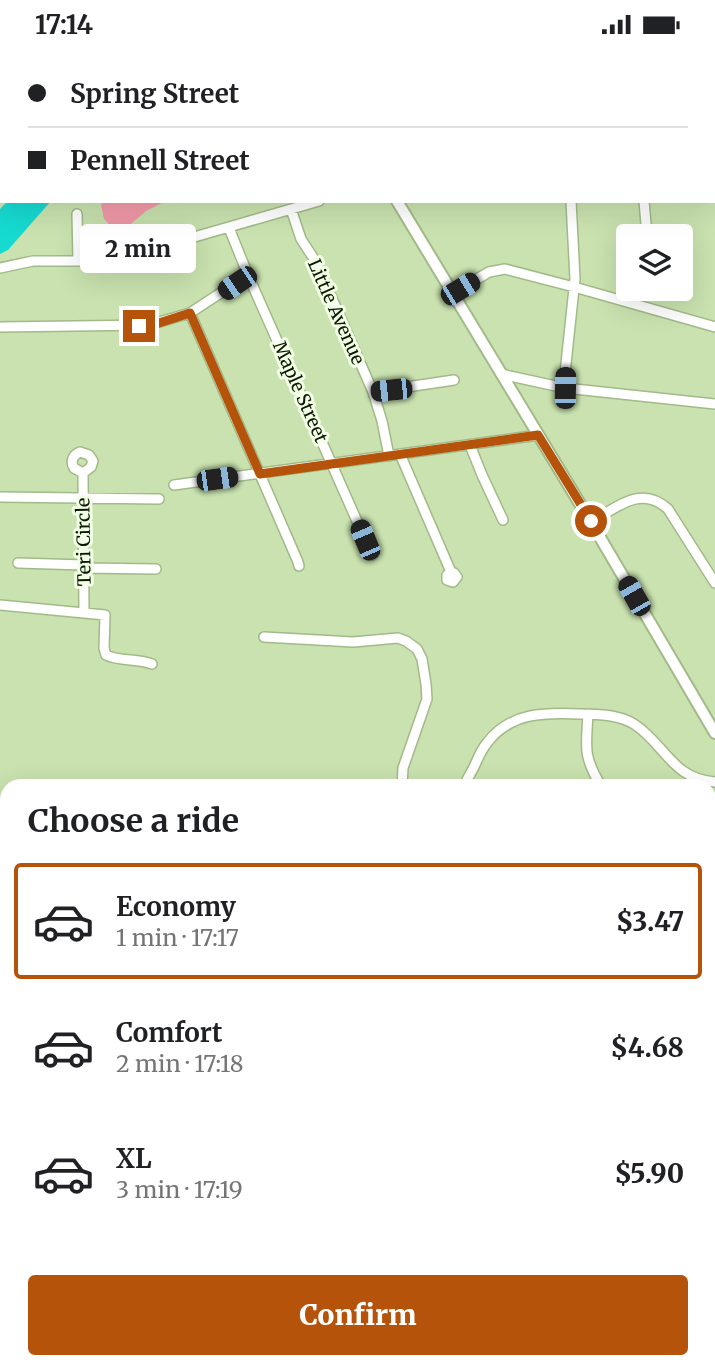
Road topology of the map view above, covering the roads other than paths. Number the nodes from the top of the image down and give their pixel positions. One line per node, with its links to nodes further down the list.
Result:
1 (312, 203): 5 (street)
2 (398, 203): 13 (main road)
3 (570, 203): 12 (street)
4 (644, 203): 7 (street)
5 (291, 209): 8 (street); 20 (street, Little Avenue)
6 (77, 214): 9 (street)
7 (646, 224)
8 (229, 228): 9 (street); 11 (street, Maple Street)
9 (78, 260): 10 (street)
10 (0, 268)
11 (247, 275): 14 (street); 26 (street, Maple Street)
12 (574, 287): 13 (street); 16 (street); 19 (street)
13 (453, 293): 17 (main road)
14 (190, 313): 15 (street); 28 (street)
15 (0, 327)
16 (715, 327)
17 (501, 374): 19 (street); 22 (main road)
18 (454, 380): 20 (street)
19 (565, 388): 21 (street)
20 (373, 392): 25 (street, Little Avenue)
21 (715, 404)
22 (538, 435): 23 (street); 34 (main road)
23 (470, 445): 24 (street); 33 (street)
24 (400, 454): 25 (street); 40 (street)
25 (388, 456): 26 (street)
26 (332, 464): 28 (street); 35 (street, Maple Street)
27 (83, 473): 31 (street, Teri Circle)
28 (260, 474): 29 (street); 37 (street)
29 (174, 485)
30 (0, 497): 31 (street)
31 (83, 498): 32 (street); 38 (street, Teri Circle)
32 (159, 499)
33 (503, 520)
34 (591, 521): 41 (street); 47 (main road)
35 (372, 555)
36 (18, 563): 38 (street)
37 (299, 566)
38 (84, 567): 39 (street); 43 (street, Teri Circle)
39 (156, 569)
40 (451, 572)
41 (715, 583)
42 (0, 605): 43 (street)
43 (84, 611): 45 (street)
44 (264, 637): 48 (street)
45 (152, 664)
46 (588, 715): 49 (street); 50 (street); 51 (street)
47 (715, 733)
48 (402, 779)
49 (468, 779)
50 (597, 779)
51 (698, 779)

